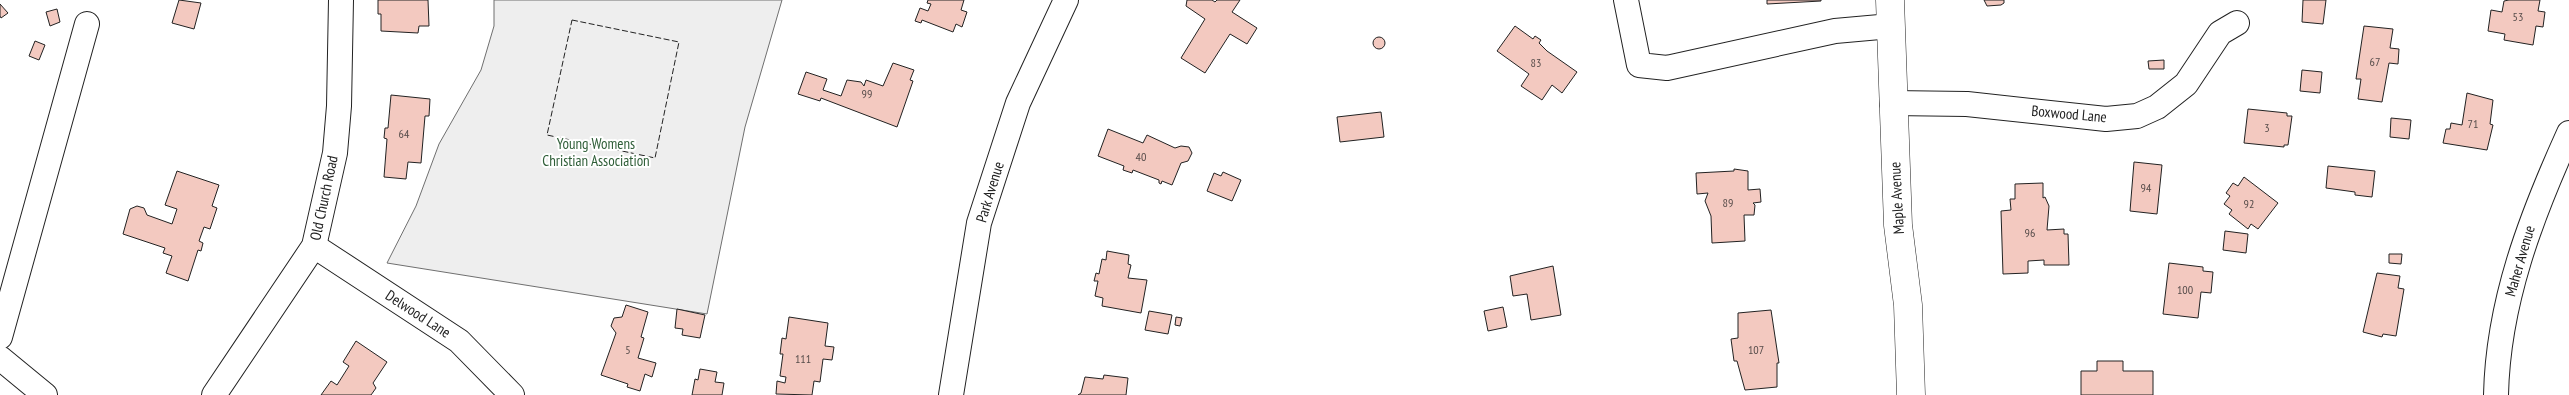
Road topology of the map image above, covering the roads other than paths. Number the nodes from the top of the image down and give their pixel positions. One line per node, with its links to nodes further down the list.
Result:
1 (340, 0): 9 (street, Old Church Road)
2 (1066, 0): 15 (street, Park Avenue)
3 (1626, 0): 4 (street)
4 (1890, 13): 7 (main road, Maple Avenue)
5 (2237, 23): 7 (street, Boxwood Lane)
6 (87, 24): 10 (street)
7 (1892, 103): 16 (main road, Maple Avenue)
8 (2569, 134): 17 (street, Maher Avenue)
9 (314, 246): 13 (street, Old Church Road); 14 (street, Delwood Lane)
10 (0, 336)
11 (0, 358): 12 (street)
12 (46, 395)
13 (214, 395)
14 (512, 395)
15 (951, 395)
16 (1911, 395)
17 (2496, 395)

